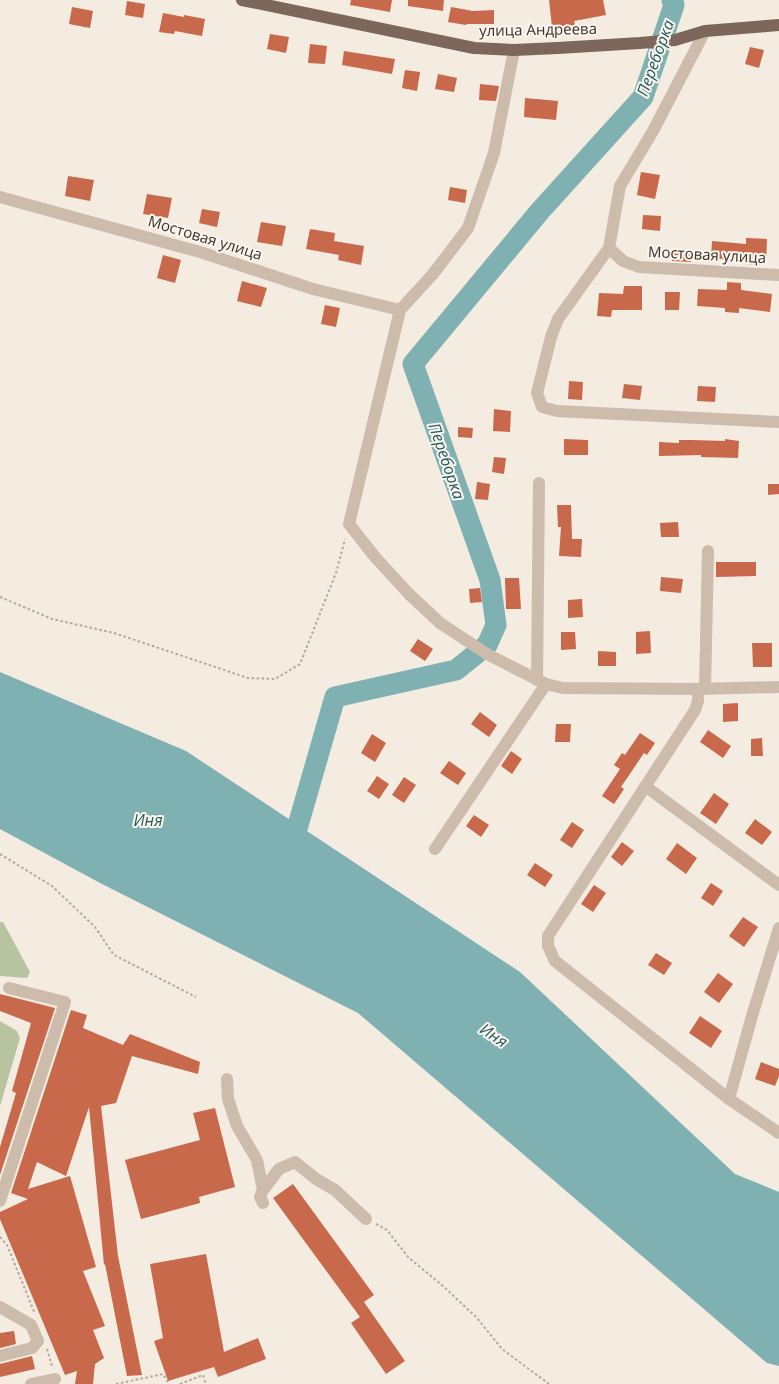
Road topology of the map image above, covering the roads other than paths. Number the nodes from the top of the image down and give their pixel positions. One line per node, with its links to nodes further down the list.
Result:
1 (242, 0): 4 (main road, улица Андреева)
2 (779, 25): 3 (main road, улица Андреева)
3 (705, 31): 4 (main road, улица Андреева); 6 (street)
4 (514, 50): 8 (street)
5 (0, 197): 8 (street, Мостовая улица)
6 (609, 248): 7 (street, Мостовая улица); 9 (street)
7 (779, 275)
8 (400, 310): 12 (street)
9 (779, 422)
10 (539, 483): 12 (street)
11 (708, 551): 14 (street)
12 (541, 682): 14 (street); 16 (street)
13 (779, 687): 14 (street)
14 (701, 689): 15 (street)
15 (645, 786): 17 (street); 21 (street)
16 (435, 849)
17 (779, 885)
18 (779, 928): 21 (street)
19 (9, 988): 23 (street)
20 (227, 1079): 24 (street)
21 (729, 1100): 22 (street)
22 (779, 1133)
23 (0, 1201)
24 (366, 1219)
25 (0, 1306): 26 (street)
26 (0, 1356)
27 (54, 1379): 28 (street)
28 (32, 1384)

